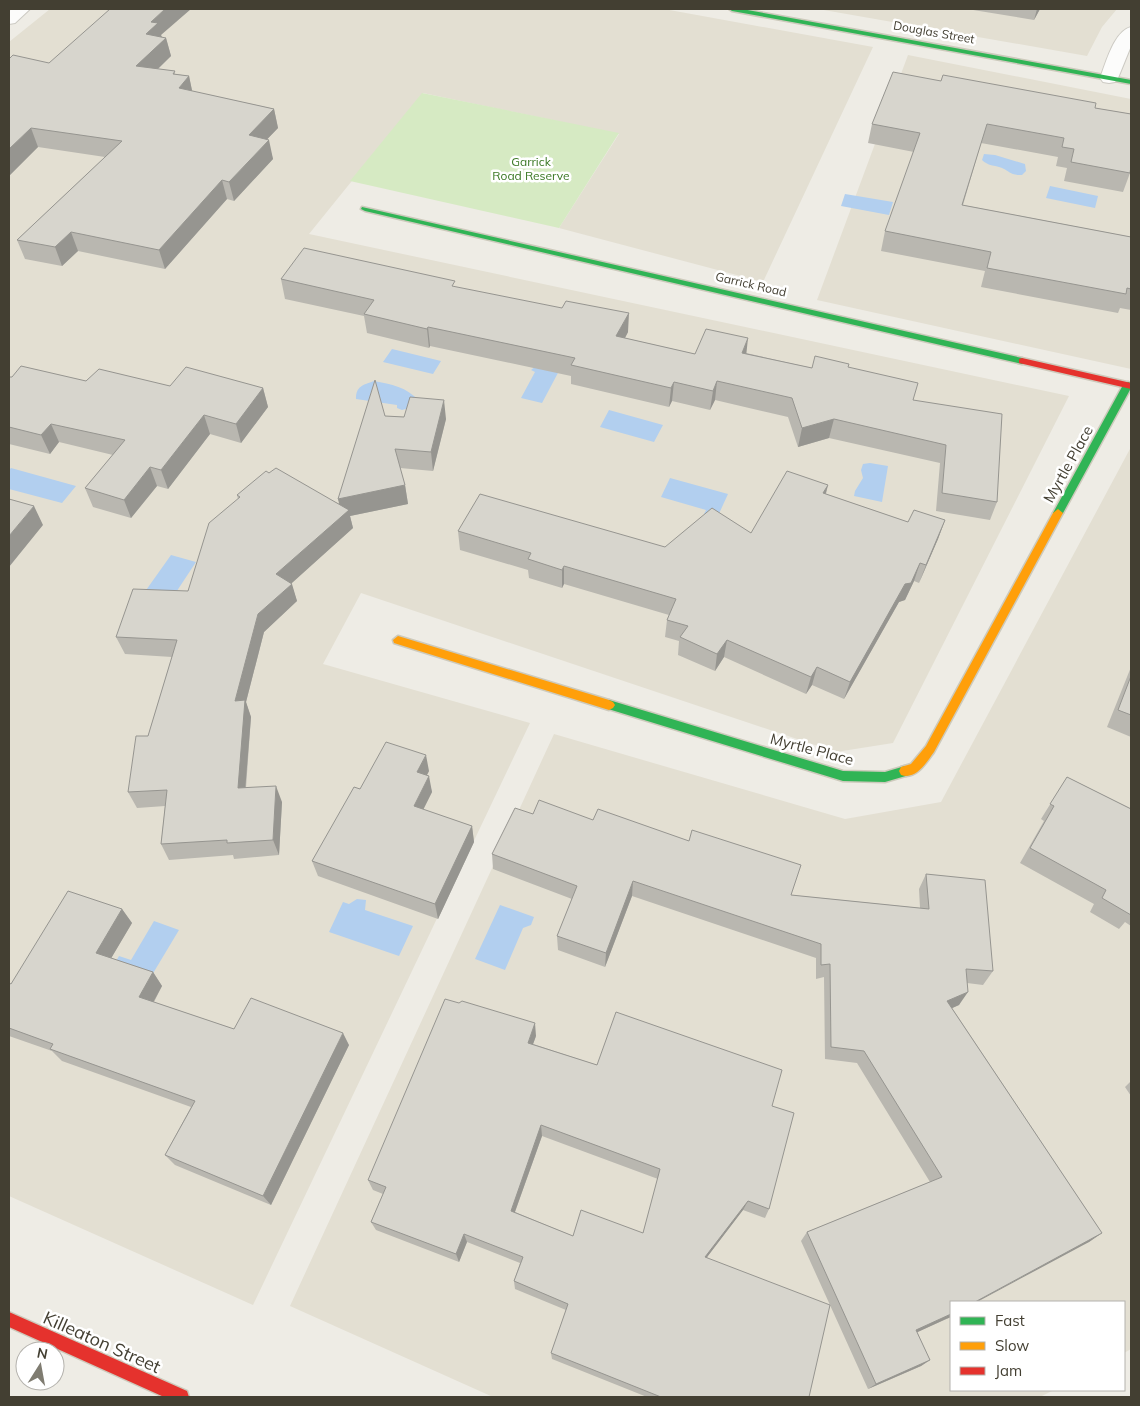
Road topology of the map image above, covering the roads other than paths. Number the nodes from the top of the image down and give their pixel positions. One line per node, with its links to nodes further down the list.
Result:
1 (22, 9): 3 (street)
2 (732, 9): 5 (street, Douglas Street)
3 (9, 19)
4 (1131, 32): 5 (street)
5 (1109, 78): 6 (street, Douglas Street)
6 (1131, 82)
7 (364, 209): 8 (street, Garrick Road)
8 (1130, 385): 9 (street, Myrtle Place)
9 (398, 640)
10 (9, 1319): 11 (street, Killeaton Street)
11 (181, 1397)

